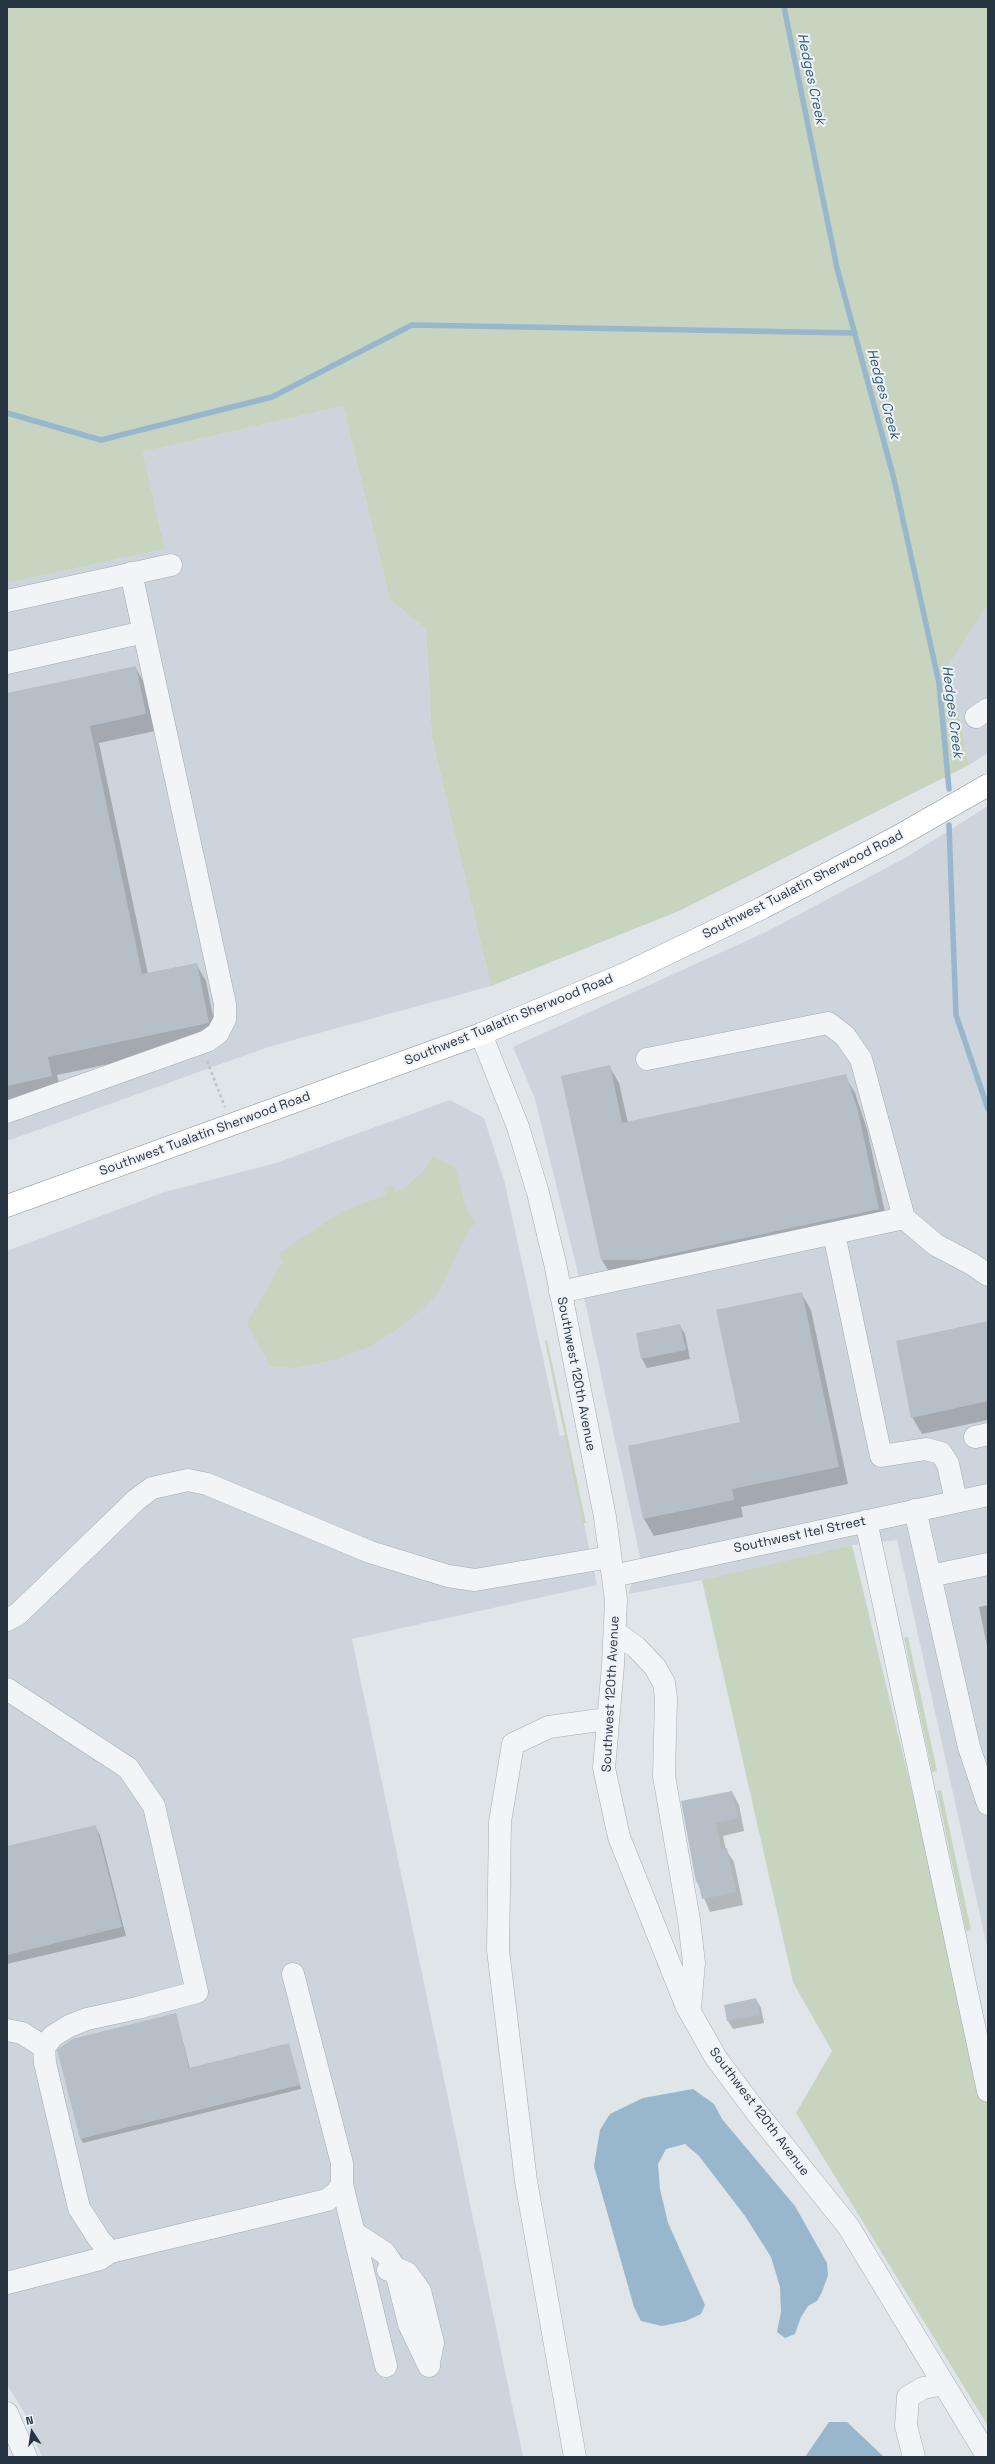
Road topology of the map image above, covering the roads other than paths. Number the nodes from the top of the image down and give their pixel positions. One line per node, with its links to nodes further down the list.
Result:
1 (171, 565): 2 (street)
2 (131, 574): 3 (street); 4 (street)
3 (7, 601)
4 (144, 632): 5 (street); 9 (street)
5 (7, 662)
6 (988, 785): 7 (highway, Southwest Tualatin Sherwood Road)
7 (481, 1034): 10 (highway, Southwest Tualatin Sherwood Road); 14 (street, Southwest 120th Avenue)
8 (647, 1059): 11 (street)
9 (7, 1112)
10 (7, 1206)
11 (904, 1218): 12 (street); 13 (street)
12 (834, 1234): 14 (street); 16 (street)
13 (988, 1275)
14 (560, 1292): 20 (street, Southwest 120th Avenue)
15 (988, 1495): 16 (street, Southwest Itel Street)
16 (956, 1501): 17 (street, Southwest Itel Street)
17 (915, 1510): 18 (street, Southwest Itel Street); 21 (street)
18 (866, 1521): 20 (street, Southwest Itel Street); 31 (street)
19 (988, 1564): 21 (street)
20 (612, 1567): 22 (street, Southwest Itel Street); 23 (street, Southwest 120th Avenue)
21 (930, 1576): 26 (street)
22 (7, 1620)
23 (615, 1632): 25 (street, Southwest 120th Avenue); 28 (street)
24 (7, 1689): 30 (street)
25 (607, 1719): 28 (street, Southwest 120th Avenue); 43 (street)
26 (988, 1804)
27 (293, 1974): 32 (street)
28 (689, 2010): 40 (street, Southwest 120th Avenue)
29 (7, 2030): 30 (street)
30 (44, 2047): 34 (street)
31 (988, 2091)
32 (342, 2184): 33 (street); 34 (street)
33 (356, 2234): 35 (street); 36 (street)
34 (110, 2252): 37 (street)
35 (395, 2268): 36 (street); 39 (street)
36 (364, 2276): 38 (street)
37 (7, 2283)
38 (386, 2366)
39 (429, 2366)
40 (944, 2384): 44 (street); 45 (street, Southwest 120th Avenue)
41 (7, 2413): 42 (street)
42 (26, 2457)
43 (575, 2457)
44 (914, 2457)
45 (988, 2457)

